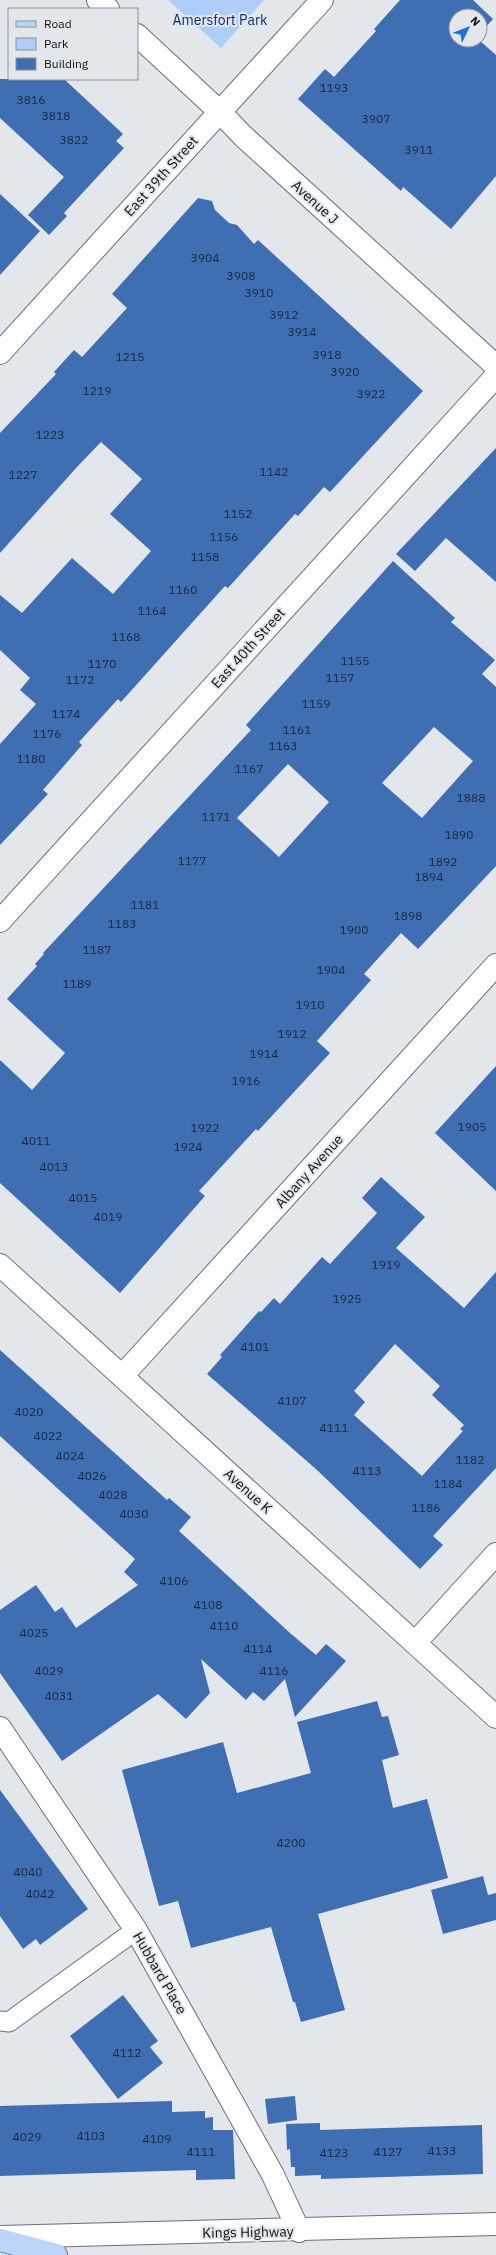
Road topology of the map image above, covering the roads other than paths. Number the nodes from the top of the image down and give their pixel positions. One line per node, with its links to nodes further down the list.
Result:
1 (98, 0): 3 (street)
2 (322, 0): 5 (street, East 39th Street)
3 (107, 8)
4 (138, 36): 5 (street, Avenue J)
5 (220, 112): 6 (street, East 39th Street); 7 (street, Avenue J)
6 (0, 353)
7 (496, 366)
8 (496, 376): 9 (street, East 40th Street)
9 (0, 921)
10 (496, 965): 12 (street, Albany Avenue)
11 (0, 1265): 12 (street, Avenue K)
12 (122, 1376): 14 (street, Avenue K)
13 (496, 1554): 14 (street)
14 (415, 1643): 15 (street, Avenue K)
15 (496, 1717)
16 (0, 1728): 17 (street, Hubbard Place)
17 (136, 1930): 18 (lane); 20 (street, Hubbard Place)
18 (0, 2021)
19 (496, 2224): 20 (street, Kings Highway)
20 (299, 2231): 21 (street, Kings Highway)
21 (0, 2237)
22 (0, 2240): 23 (main road)
23 (56, 2255)

